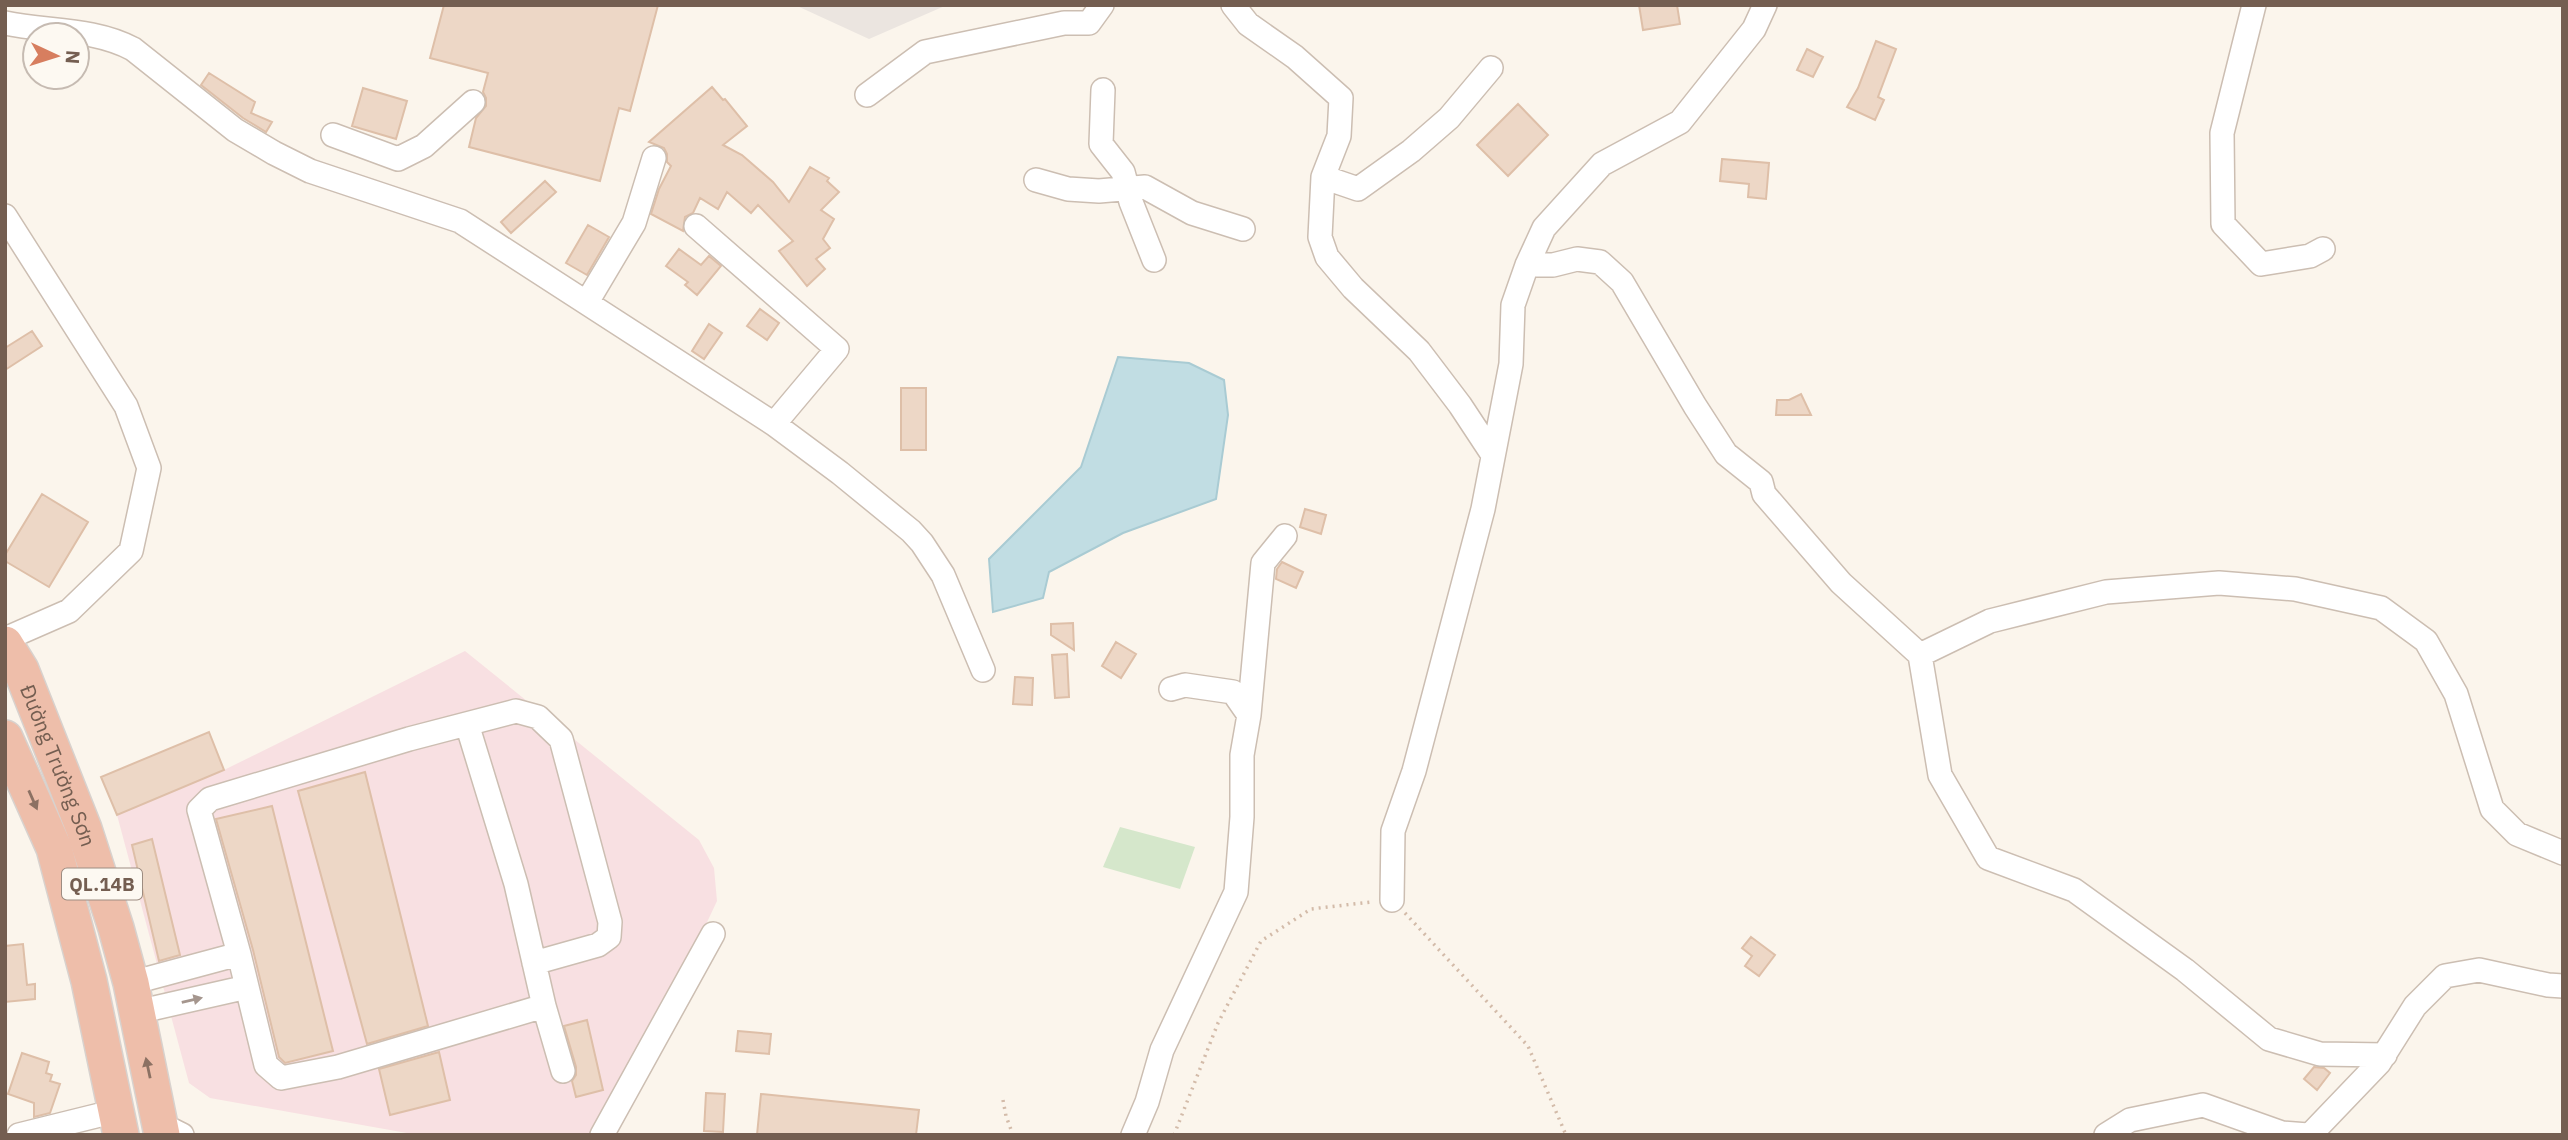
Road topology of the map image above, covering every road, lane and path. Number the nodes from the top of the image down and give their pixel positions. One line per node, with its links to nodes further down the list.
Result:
1 (1102, 5): 8 (street)
2 (1233, 5): 12 (street)
3 (1765, 5): 20 (street)
4 (2254, 5): 18 (street)
5 (5, 23): 21 (street)
6 (1491, 68): 12 (street)
7 (1103, 90): 14 (street)
8 (867, 96)
9 (473, 102): 10 (street)
10 (333, 135)
11 (654, 158): 21 (street)
12 (1323, 177): 23 (street)
13 (1036, 180): 14 (street)
14 (1128, 188): 17 (street); 19 (street)
15 (5, 216): 25 (street)
16 (696, 226): 22 (street)
17 (1243, 229)
18 (2323, 249)
19 (1154, 260)
20 (1527, 265): 23 (street); 26 (street)
21 (587, 302): 22 (street)
22 (774, 424): 27 (street)
23 (1493, 456): 33 (street)
24 (1284, 536): 29 (street)
25 (5, 642): 39 (highway, Đường Trường Sơn / QL.14B)
26 (1920, 655): 32 (street); 41 (street)
27 (983, 670)
28 (1171, 689): 29 (street)
29 (1250, 715): 49 (street)
30 (467, 724): 35 (street); 36 (street); 36 (street)
31 (5, 738): 44 (highway, Đường Trường Sơn / QL.14B, one-way to 44)
32 (2563, 853)
33 (1392, 900): 50 (path); 51 (path)
34 (713, 934): 47 (street)
35 (239, 954): 38 (street); 39 (street)
36 (534, 963): 40 (street)
37 (2563, 986): 41 (street)
38 (247, 987): 39 (street, one-way to 38); 40 (street)
39 (134, 998): 45 (highway, Đường Trường Sơn / QL.14B, one-way to 39)
40 (544, 1006): 42 (street)
41 (2385, 1055): 53 (street)
42 (563, 1071)
43 (1003, 1100): 48 (path)
44 (118, 1123): 46 (street)
45 (168, 1131)
46 (19, 1135)
47 (602, 1135)
48 (1013, 1135)
49 (1133, 1135)
50 (1174, 1135)
51 (1566, 1135)
52 (2106, 1135): 53 (street)
53 (2309, 1135)

